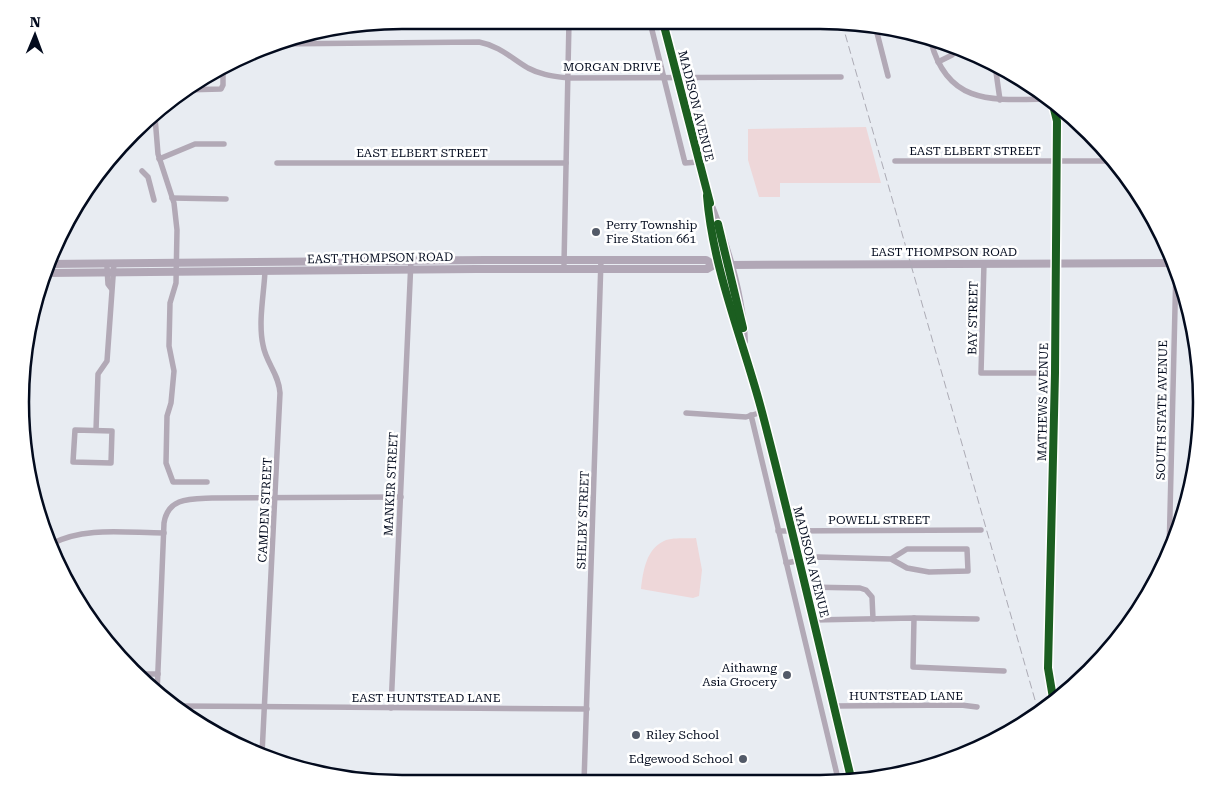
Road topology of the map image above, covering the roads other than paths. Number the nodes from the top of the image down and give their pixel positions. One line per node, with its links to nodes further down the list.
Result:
1 (569, 29): 13 (street)
2 (652, 29): 14 (street, MADISON AVENUE)
3 (665, 29): 15 (main road, MADISON AVENUE)
4 (877, 33): 11 (street)
5 (297, 44): 13 (street, MORGAN DRIVE)
6 (933, 46): 8 (street)
7 (952, 55): 8 (street)
8 (938, 62): 18 (street)
9 (996, 73): 18 (street)
10 (223, 75): 16 (street)
11 (888, 76)
12 (841, 77): 15 (street, MORGAN DRIVE)
13 (567, 78): 14 (street, MORGAN DRIVE); 28 (street)
14 (664, 78): 15 (street, MORGAN DRIVE); 27 (street, MADISON AVENUE)
15 (677, 78): 27 (main road, MADISON AVENUE)
16 (198, 90)
17 (1037, 99): 18 (street)
18 (1000, 100)
19 (1055, 113): 24 (street, MATHEWS AVENUE)
20 (155, 122): 22 (street)
21 (224, 144): 22 (street)
22 (159, 159): 31 (street)
23 (895, 161): 24 (street, EAST ELBERT STREET)
24 (1056, 161): 25 (street, EAST ELBERT STREET); 40 (street, MATHEWS AVENUE)
25 (1105, 161)
26 (277, 162): 28 (street, EAST ELBERT STREET)
27 (698, 162): 30 (main road, MADISON AVENUE)
28 (566, 163): 35 (street)
29 (142, 171): 33 (street)
30 (708, 196): 43 (main road, MADISON AVENUE); 44 (main road, MADISON AVENUE)
31 (172, 198): 32 (street); 45 (street)
32 (226, 199)
33 (154, 200)
34 (411, 260): 35 (main road, EAST THOMPSON ROAD); 37 (main road, EAST THOMPSON ROAD); 46 (street, MANKER STREET)
35 (564, 260): 36 (main road, EAST THOMPSON ROAD); 47 (street)
36 (601, 260): 43 (main road, EAST THOMPSON ROAD); 48 (street, SHELBY STREET)
37 (266, 262): 45 (main road, EAST THOMPSON ROAD); 49 (main road)
38 (111, 263): 42 (main road, EAST THOMPSON ROAD); 45 (main road, EAST THOMPSON ROAD); 50 (street)
39 (984, 263): 40 (main road, EAST THOMPSON ROAD); 44 (main road, EAST THOMPSON ROAD); 54 (street, BAY STREET)
40 (1056, 263): 41 (main road, EAST THOMPSON ROAD); 54 (street, MATHEWS AVENUE)
41 (1166, 263)
42 (55, 264)
43 (717, 265): 44 (main road, EAST THOMPSON ROAD); 48 (main road, EAST THOMPSON ROAD); 53 (main road, MADISON AVENUE)
44 (729, 265): 53 (main road, MADISON AVENUE)
45 (177, 267): 49 (main road, EAST THOMPSON ROAD); 50 (main road, EAST THOMPSON ROAD); 59 (street)
46 (411, 269): 47 (main road, EAST THOMPSON ROAD); 49 (main road, EAST THOMPSON ROAD); 61 (street, MANKER STREET)
47 (564, 269): 48 (main road, EAST THOMPSON ROAD)
48 (601, 269): 88 (street, SHELBY STREET)
49 (265, 271): 60 (street, CAMDEN STREET)
50 (111, 272): 51 (main road, EAST THOMPSON ROAD); 58 (street)
51 (52, 273)
52 (1175, 289): 65 (street, SOUTH STATE AVENUE)
53 (744, 348): 55 (main road, MADISON AVENUE)
54 (1055, 373): 82 (street, MATHEWS AVENUE)
55 (762, 412): 57 (street); 62 (main road, MADISON AVENUE)
56 (686, 413): 57 (street)
57 (751, 415): 64 (street, MADISON AVENUE)
58 (96, 430): 58 (street)
59 (207, 482)
60 (275, 497): 61 (street); 66 (street); 85 (street, CAMDEN STREET)
61 (401, 497): 87 (street, MANKER STREET)
62 (792, 530): 63 (street, POWELL STREET); 64 (street, POWELL STREET); 69 (main road, MADISON AVENUE)
63 (981, 530)
64 (778, 531): 70 (street, MADISON AVENUE)
65 (1170, 532)
66 (164, 534): 67 (street); 78 (street)
67 (56, 542)
68 (891, 559): 68 (street); 69 (street)
69 (799, 560): 70 (street); 71 (main road, MADISON AVENUE)
70 (786, 563): 81 (street, MADISON AVENUE)
71 (805, 587): 73 (street); 75 (main road, MADISON AVENUE)
72 (914, 618): 73 (street); 74 (street); 76 (street)
73 (872, 619): 75 (street)
74 (977, 619)
75 (813, 620): 80 (main road, MADISON AVENUE)
76 (1004, 671)
77 (146, 674): 78 (street)
78 (158, 674): 79 (street)
79 (157, 684)
80 (828, 684): 81 (street); 84 (main road, MADISON AVENUE)
81 (816, 687): 91 (street, MADISON AVENUE)
82 (1052, 694)
83 (187, 706): 85 (street, EAST HUNTSTEAD LANE)
84 (834, 706): 86 (street, HUNTSTEAD LANE); 90 (main road, MADISON AVENUE)
85 (265, 707): 87 (street, EAST HUNTSTEAD LANE); 89 (street, CAMDEN STREET)
86 (977, 707)
87 (391, 708): 88 (street, EAST HUNTSTEAD LANE)
88 (587, 710): 94 (street, SHELBY STREET)
89 (262, 748)
90 (846, 760): 91 (street); 93 (main road, MADISON AVENUE)
91 (834, 764): 92 (street, MADISON AVENUE)
92 (837, 774)
93 (850, 774)
94 (584, 775)

